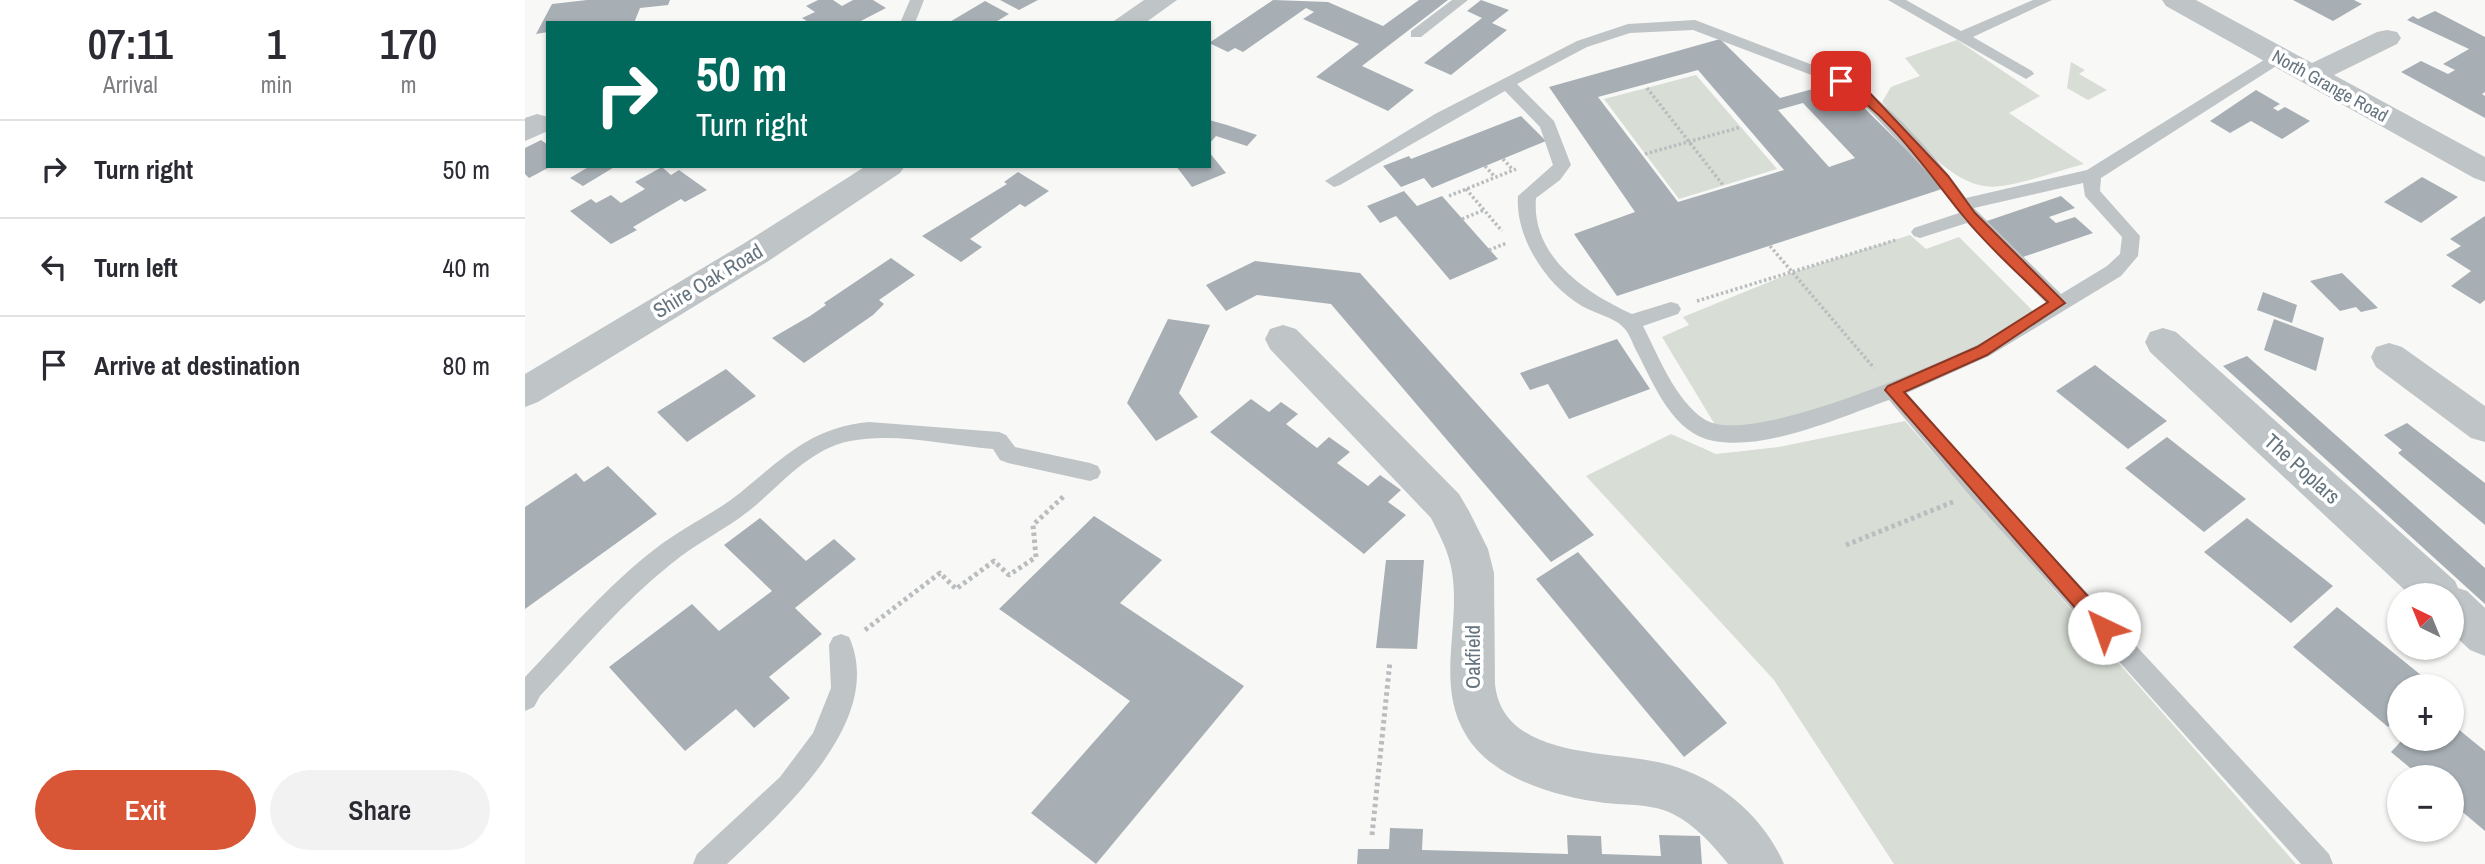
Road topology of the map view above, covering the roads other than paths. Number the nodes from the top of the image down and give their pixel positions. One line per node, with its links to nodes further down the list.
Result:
1 (917, 0): 7 (lane)
2 (1163, 0): 8 (street)
3 (1461, 0): 9 (lane)
4 (1895, 0): 10 (lane)
5 (2045, 0): 10 (lane)
6 (2176, 0): 12 (street, North Grange Road)
7 (908, 21)
8 (1128, 21)
9 (1416, 34)
10 (1961, 37): 13 (lane)
11 (2387, 38): 14 (street)
12 (2278, 58): 14 (street, North Grange Road); 18 (lane)
13 (2026, 74)
14 (2310, 75): 17 (street, North Grange Road)
15 (1508, 84): 19 (lane); 20 (lane); 24 (lane)
16 (886, 168): 29 (street, Shire Oak Road)
17 (2485, 171)
18 (2092, 175): 20 (lane); 22 (lane)
19 (1333, 181)
20 (1966, 211): 21 (lane); 22 (lane)
21 (1920, 232)
22 (2057, 303): 28 (lane)
23 (1671, 309): 24 (lane)
24 (1632, 322): 28 (lane)
25 (1283, 339): 38 (street, Oakfield)
26 (2163, 342): 32 (street, The Poplars)
27 (2389, 357): 30 (street)
28 (1893, 390): 39 (lane)
29 (525, 393)
30 (2485, 427)
31 (1090, 472): 36 (lane)
32 (2427, 583)
33 (2464, 616): 34 (street)
34 (2485, 636)
35 (841, 645): 37 (lane)
36 (525, 699)
37 (707, 864)
38 (1759, 864)
39 (2319, 864)

